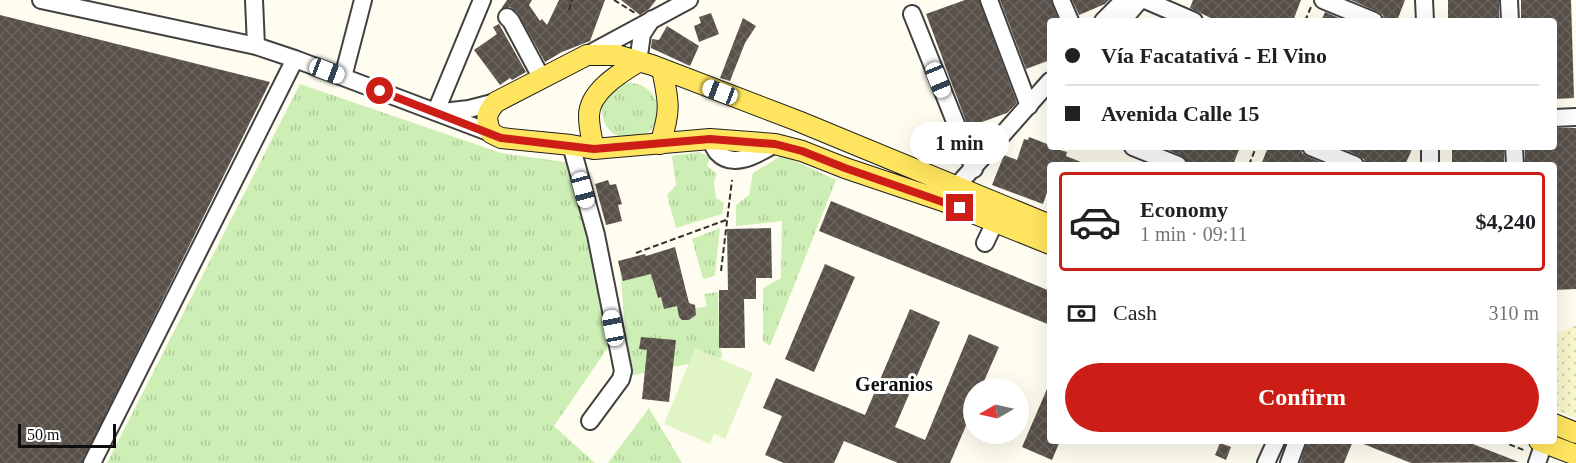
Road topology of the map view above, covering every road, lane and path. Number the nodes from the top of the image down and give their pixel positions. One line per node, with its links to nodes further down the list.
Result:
1 (41, 0): 29 (street)
2 (363, 0): 34 (street)
3 (482, 0): 39 (street)
4 (572, 0): 17 (path)
5 (614, 0): 28 (path)
6 (687, 0): 28 (street)
7 (989, 0): 38 (street)
8 (1062, 0): 20 (street)
9 (1124, 0): 21 (street)
10 (1140, 0): 22 (street)
11 (1145, 0): 23 (street)
12 (1313, 0): 24 (path)
13 (1323, 0): 25 (street)
14 (1424, 0): 26 (street)
15 (1509, 0): 27 (street)
16 (250, 2): 29 (street)
17 (569, 10)
18 (912, 14): 50 (street)
19 (507, 17): 35 (street)
20 (1069, 18)
21 (1106, 18)
22 (1125, 18)
23 (1187, 18)
24 (1306, 18)
25 (1367, 18)
26 (1425, 18)
27 (1510, 18)
28 (652, 19): 30 (street); 32 (street)
29 (256, 46): 31 (street)
30 (587, 55): 32 (main road); 35 (main road)
31 (295, 59): 34 (street); 68 (street)
32 (638, 62): 33 (main road); 45 (main road)
33 (662, 69): 43 (main road); 52 (main road)
34 (343, 77): 39 (street)
35 (542, 79): 37 (main road)
36 (1047, 85): 38 (street)
37 (496, 102): 39 (street); 42 (main road)
38 (1029, 106): 50 (street)
39 (438, 112): 42 (street)
40 (1576, 117): 41 (street)
41 (1557, 118)
42 (491, 133): 44 (main road)
43 (660, 144): 45 (main road); 54 (main road)
44 (571, 145): 45 (main road); 60 (street)
45 (594, 149)
46 (1140, 150): 48 (street)
47 (1318, 150): 49 (street)
48 (1170, 162)
49 (1348, 162)
50 (974, 169): 52 (street)
51 (732, 180): 53 (path)
52 (956, 187): 55 (main road)
53 (726, 220): 58 (path); 59 (path)
54 (995, 222): 56 (street); 57 (main road)
55 (1047, 224)
56 (985, 243)
57 (1047, 243)
58 (636, 253)
59 (721, 271)
60 (590, 421)
61 (1557, 425): 62 (main road)
62 (1576, 433)
63 (1275, 444): 69 (street)
64 (1297, 444): 70 (street)
65 (1541, 444): 71 (street)
66 (1546, 444): 67 (main road)
67 (1576, 456)
68 (92, 463)
69 (1266, 463)
70 (1288, 463)
71 (1537, 463)

